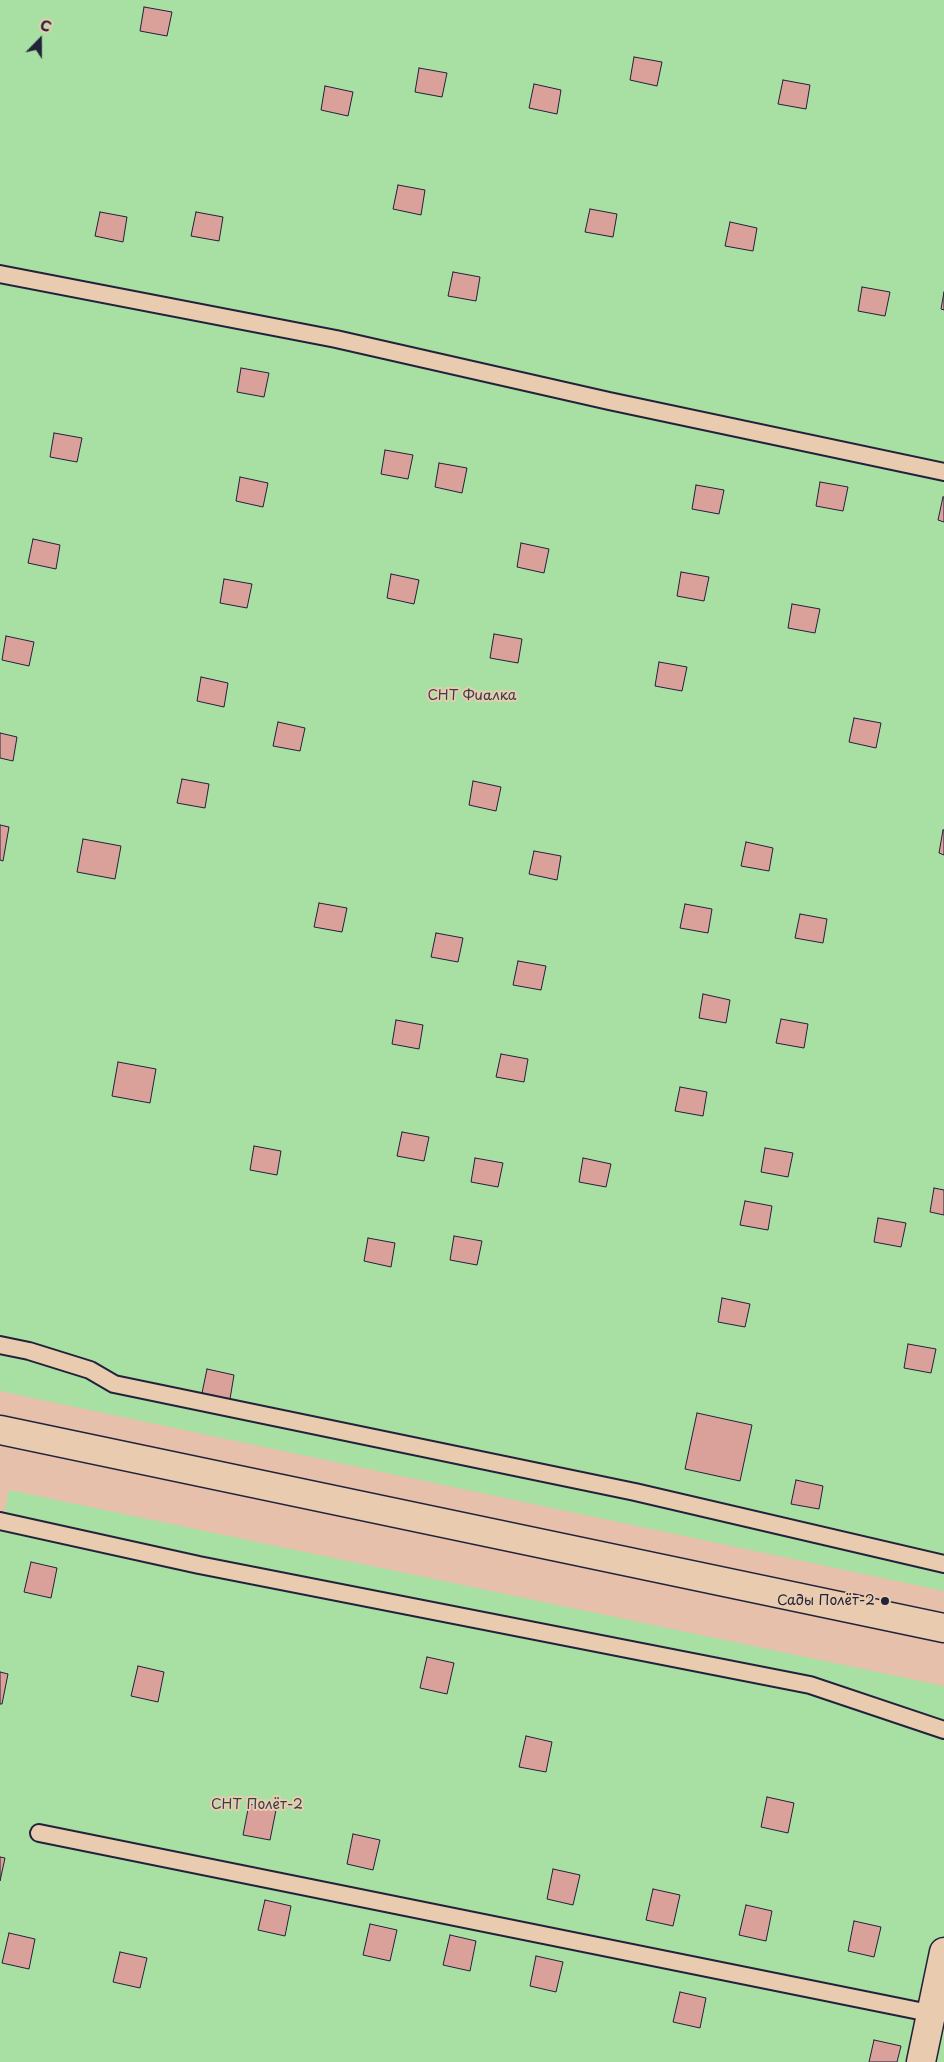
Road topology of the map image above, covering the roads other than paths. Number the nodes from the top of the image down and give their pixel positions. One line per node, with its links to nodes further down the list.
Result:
1 (0, 274): 2 (lane)
2 (944, 472)
3 (0, 1345): 6 (lane)
4 (0, 1430): 7 (street)
5 (0, 1521): 8 (lane)
6 (944, 1564)
7 (944, 1628)
8 (944, 1730)
9 (39, 1833): 11 (lane)
10 (944, 1952): 11 (street)
11 (938, 2015): 12 (street)
12 (921, 2062)

